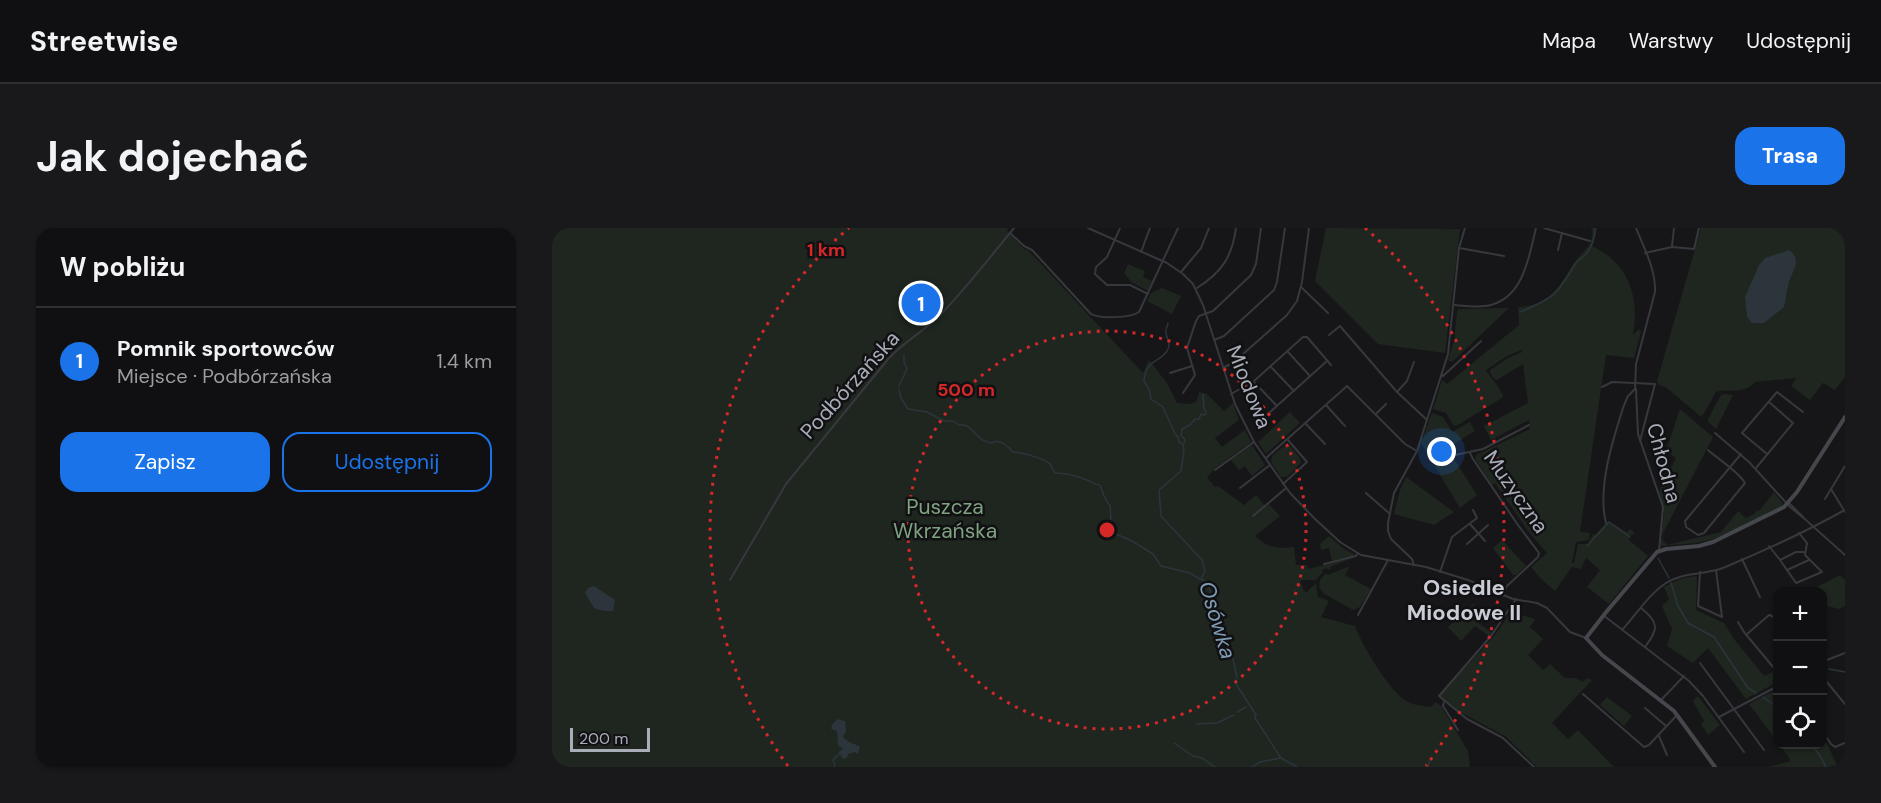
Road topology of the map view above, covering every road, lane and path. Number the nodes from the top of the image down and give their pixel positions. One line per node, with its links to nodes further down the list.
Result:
1 (1014, 228): 17 (street, Podbórzańska)
2 (1088, 228): 19 (street, Miodowa)
3 (1120, 228): 19 (street)
4 (1150, 228): 24 (street)
5 (1178, 228): 27 (street)
6 (1209, 228): 28 (street)
7 (1236, 228): 30 (street)
8 (1261, 228): 34 (street)
9 (1285, 228): 36 (street)
10 (1309, 228): 29 (street)
11 (1465, 228): 22 (street)
12 (1536, 228): 32 (street)
13 (1544, 228): 18 (street)
14 (1636, 228): 25 (street)
15 (1674, 228): 21 (street)
16 (1699, 228): 21 (street)
17 (1010, 232): 31 (street); 118 (street, Podbórzańska)
18 (1562, 233): 20 (street); 23 (street)
19 (1115, 240): 24 (street, Miodowa); 31 (street)
20 (1590, 241)
21 (1672, 247): 25 (street)
22 (1459, 248): 26 (street); 32 (street)
23 (1558, 250)
24 (1141, 252): 27 (street, Miodowa)
25 (1645, 253): 49 (street, Chłodna)
26 (1504, 256)
27 (1164, 262): 28 (street, Miodowa); 31 (street)
28 (1181, 272): 30 (street, Miodowa)
29 (1301, 287): 33 (street); 44 (street)
30 (1196, 289): 34 (street, Miodowa)
31 (1148, 294)
32 (1454, 305): 46 (street)
33 (1328, 313)
34 (1206, 314): 36 (street, Miodowa); 42 (street)
35 (1329, 335): 52 (street)
36 (1214, 340): 44 (street, Miodowa)
37 (1481, 341): 46 (street)
38 (1287, 351): 39 (street); 43 (street); 47 (street)
39 (1327, 361): 41 (street); 47 (street)
40 (1414, 362): 52 (street)
41 (1331, 365)
42 (1192, 366): 45 (street); 53 (street)
43 (1270, 366): 48 (street); 51 (street)
44 (1223, 368): 54 (street, Miodowa)
45 (1170, 373)
46 (1441, 375): 62 (street)
47 (1310, 376): 51 (street)
48 (1254, 381): 54 (street); 58 (street)
49 (1636, 383): 50 (street); 69 (street, Chłodna); 69 (street); 95 (street)
50 (1602, 387)
51 (1294, 391): 58 (street)
52 (1397, 392): 62 (street)
53 (1183, 393)
54 (1232, 394): 70 (street, Miodowa)
55 (1768, 402): 59 (street); 76 (street); 76 (street)
56 (1386, 404): 60 (street)
57 (1326, 405): 60 (street); 64 (street); 66 (street)
58 (1277, 406): 63 (street)
59 (1803, 412)
60 (1376, 414): 73 (street)
61 (1845, 417): 90 (street)
62 (1427, 420): 73 (street)
63 (1260, 421)
64 (1306, 424): 68 (street); 71 (street)
65 (1529, 425): 74 (street)
66 (1345, 426)
67 (1715, 433): 75 (street)
68 (1288, 440): 78 (street); 84 (street)
69 (1640, 441): 104 (street, Chłodna)
70 (1254, 442): 78 (street, Miodowa); 83 (street)
71 (1325, 444)
72 (1708, 450): 81 (street)
73 (1417, 451): 93 (street)
74 (1470, 453): 77 (street); 119 (street, Muzyczna)
75 (1741, 454): 81 (street); 82 (street)
76 (1767, 454): 82 (street)
77 (1455, 455)
78 (1265, 459): 79 (street, Miodowa)
79 (1270, 465): 84 (street, Miodowa); 86 (street)
80 (1845, 466): 87 (street)
81 (1729, 468): 81 (street)
82 (1756, 468): 90 (street)
83 (1215, 470)
84 (1283, 484): 85 (street, Miodowa)
85 (1286, 488): 94 (street); 106 (street, Miodowa)
86 (1240, 489)
87 (1831, 489): 89 (street); 92 (street)
88 (1366, 493): 93 (street)
89 (1825, 499)
90 (1788, 503): 98 (street); 104 (street)
91 (1473, 510): 96 (street)
92 (1844, 511): 98 (street)
93 (1390, 514): 113 (street)
94 (1253, 516)
95 (1606, 523)
96 (1470, 524): 99 (street); 116 (street)
97 (1488, 525): 99 (street)
98 (1813, 527): 100 (street); 107 (street)
99 (1478, 533): 101 (street); 102 (street)
100 (1799, 533): 103 (street); 105 (street)
101 (1485, 541)
102 (1467, 544)
103 (1769, 546): 108 (street); 110 (street)
104 (1659, 551): 124 (street)
105 (1804, 552): 110 (street); 111 (street)
106 (1358, 553): 109 (street, Miodowa); 112 (street)
107 (1845, 555)
108 (1742, 559): 114 (street); 120 (street)
109 (1388, 560): 113 (street, Miodowa); 123 (street)
110 (1780, 560): 115 (street)
111 (1809, 560): 115 (street); 115 (street)
112 (1324, 564)
113 (1414, 565): 116 (street, Miodowa)
114 (1716, 570): 117 (street); 117 (street)
115 (1787, 570)
116 (1438, 572): 119 (street, Miodowa)
117 (1700, 572): 122 (street)
118 (730, 580)
119 (1504, 596): 121 (street, Miodowa)
120 (1761, 597)
121 (1516, 599): 129 (street, Miodowa); 140 (street)
122 (1641, 608): 127 (street); 130 (street)
123 (1358, 615)
124 (1603, 615): 127 (street); 129 (street)
125 (1773, 618): 128 (street)
126 (1738, 622): 128 (street)
127 (1623, 630): 130 (street)
128 (1746, 635): 134 (street)
129 (1586, 638): 139 (street, Miodowa)
130 (1646, 647): 135 (street)
131 (1845, 653): 132 (street)
132 (1827, 660)
133 (1700, 663): 143 (street)
134 (1773, 667)
135 (1684, 676): 139 (street); 145 (street)
136 (1827, 682): 141 (street)
137 (1773, 689): 143 (street)
138 (1583, 694): 148 (street)
139 (1661, 700): 144 (street, Miodowa)
140 (1444, 702): 147 (street); 154 (street)
141 (1845, 704)
142 (1645, 708): 146 (street)
143 (1734, 709): 145 (street); 151 (street)
144 (1677, 715): 146 (street); 155 (street, Miodowa)
145 (1719, 717): 152 (street)
146 (1666, 726): 148 (street)
147 (1458, 730)
148 (1659, 735): 153 (street)
149 (1827, 738): 150 (street)
150 (1845, 742)
151 (1764, 750)
152 (1744, 752)
153 (1667, 755)
154 (1534, 767)
155 (1715, 767)

